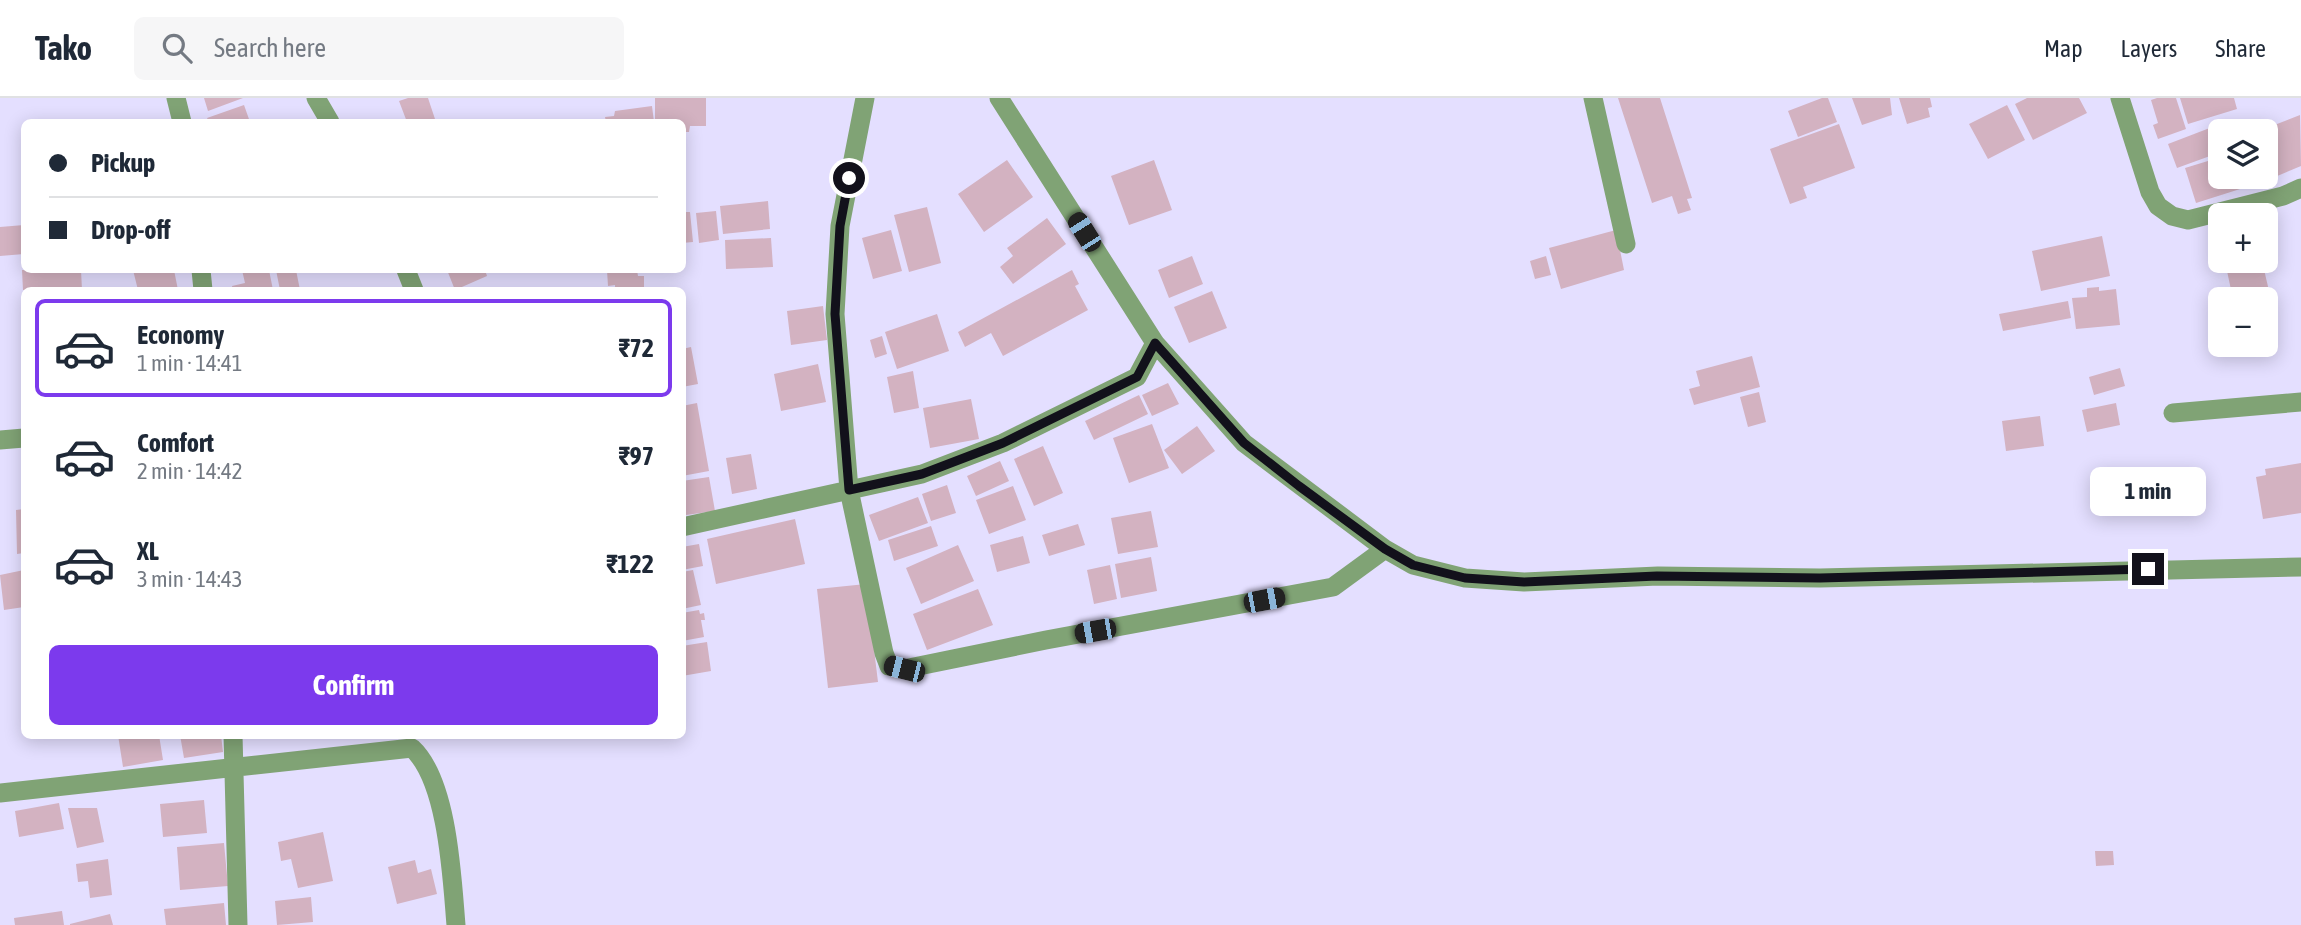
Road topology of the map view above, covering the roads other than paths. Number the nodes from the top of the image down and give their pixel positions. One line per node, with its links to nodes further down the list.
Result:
1 (176, 98): 7 (street)
2 (316, 98): 8 (street)
3 (865, 98): 16 (street)
4 (999, 98): 11 (street)
5 (1593, 98): 10 (street)
6 (2120, 98): 9 (street)
7 (181, 119)
8 (328, 119)
9 (2301, 188)
10 (1626, 244)
11 (1155, 343): 16 (street); 18 (street)
12 (2301, 402): 13 (street)
13 (2173, 413)
14 (21, 438): 15 (street)
15 (0, 440)
16 (849, 490): 17 (street); 18 (street)
17 (686, 526)
18 (1385, 549): 19 (street)
19 (2301, 567)
20 (233, 739): 21 (street)
21 (235, 769): 22 (street); 23 (street); 24 (street)
22 (0, 793)
23 (238, 925)
24 (456, 925)

